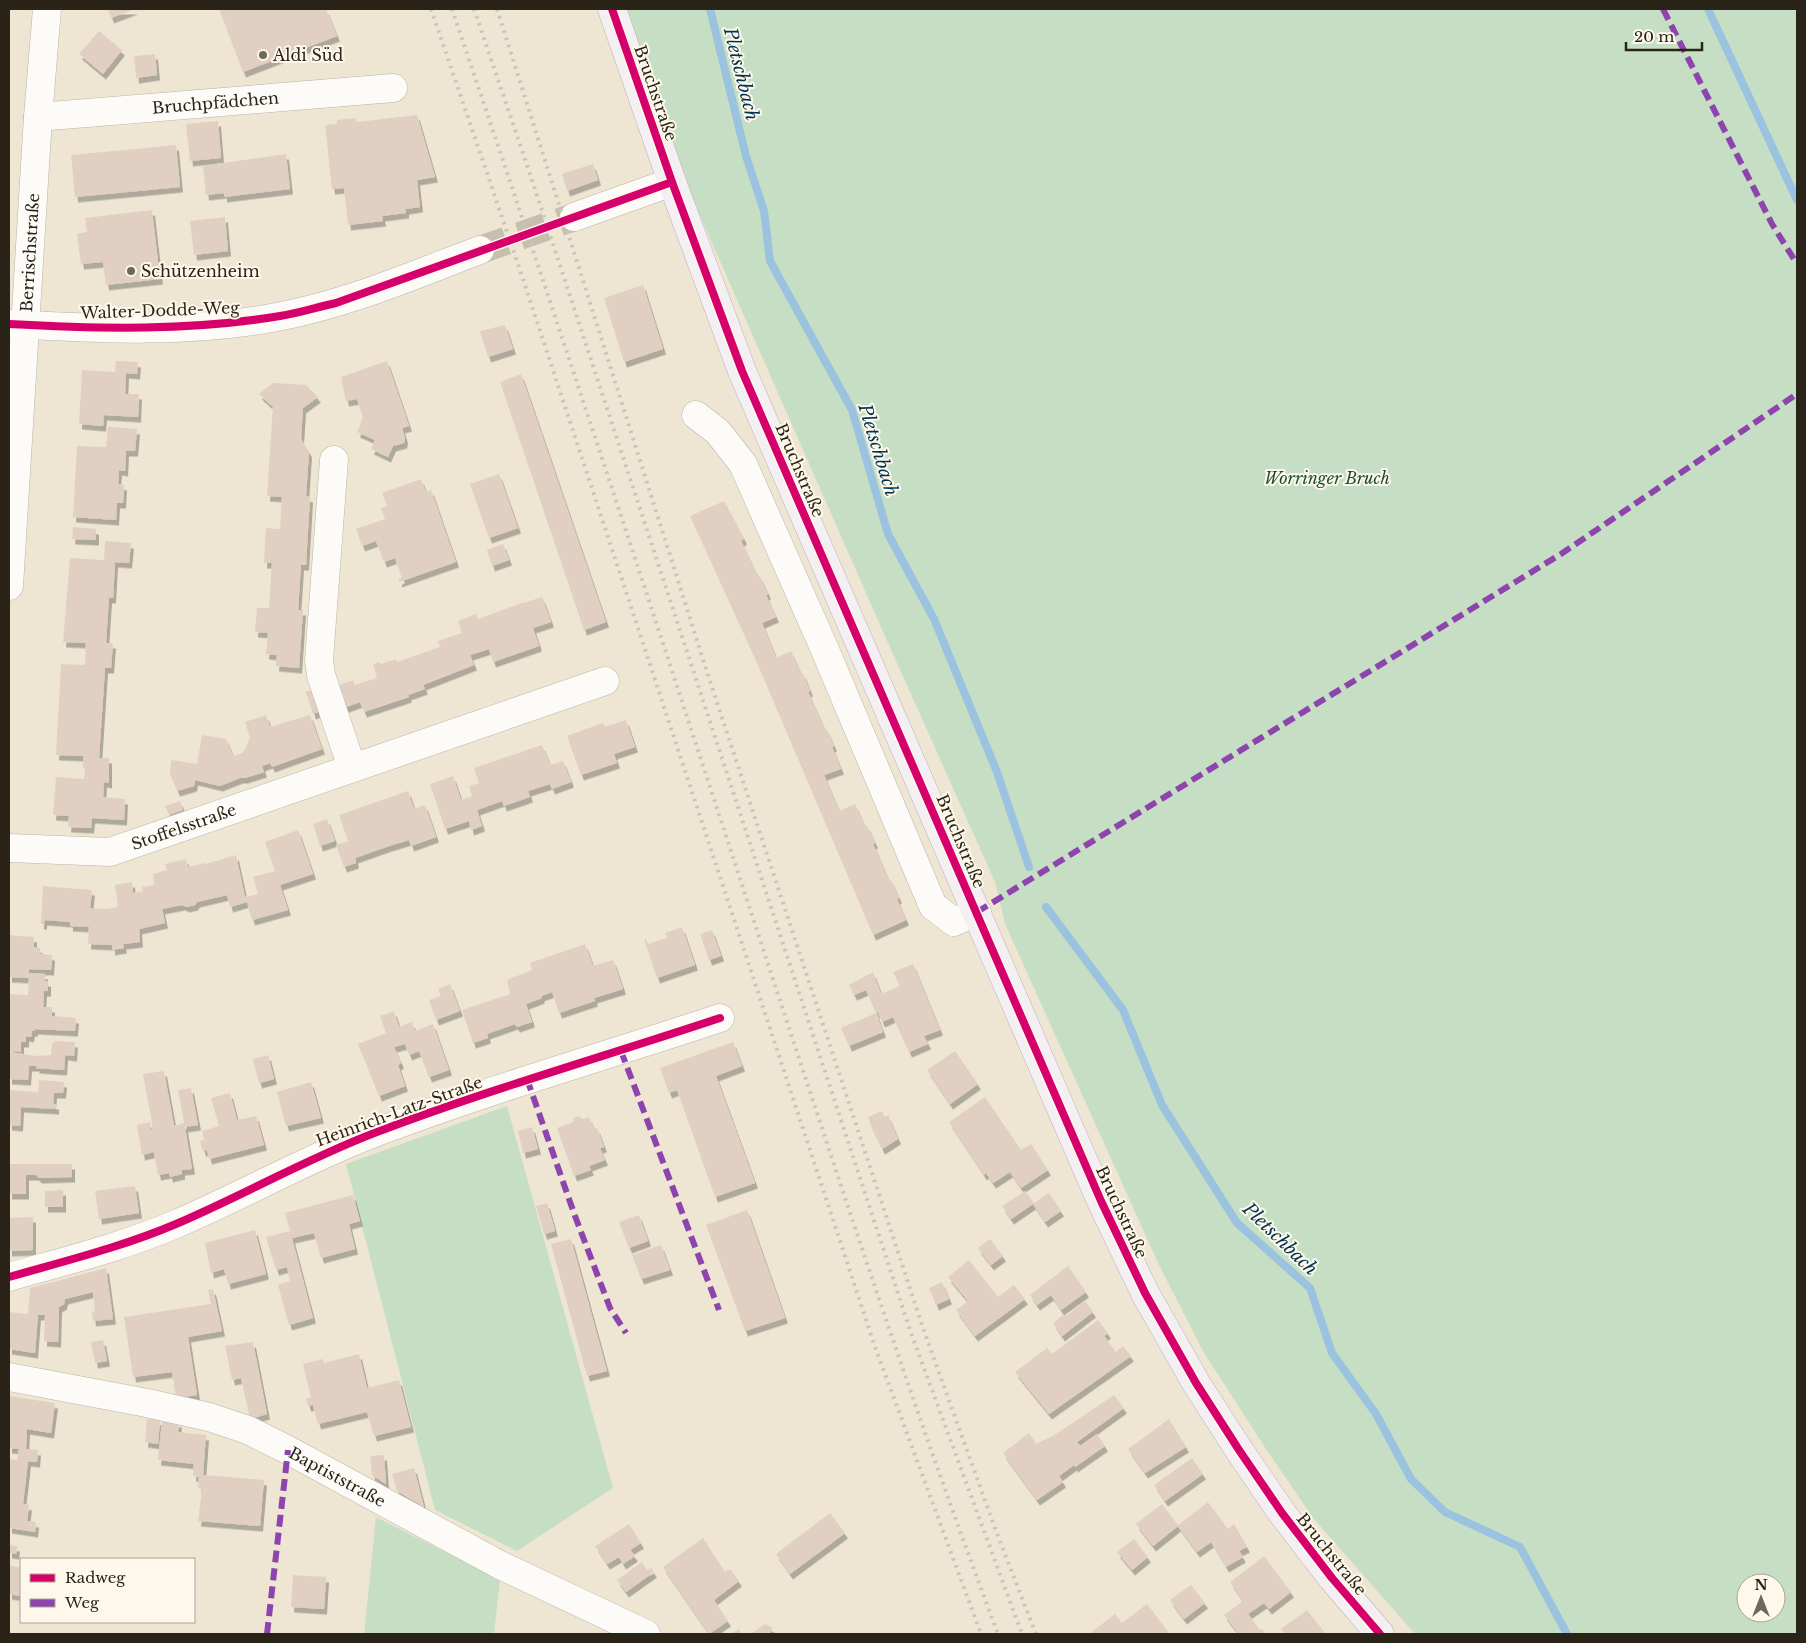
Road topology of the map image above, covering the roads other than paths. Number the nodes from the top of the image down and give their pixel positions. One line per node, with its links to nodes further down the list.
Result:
1 (47, 9): 4 (street, Berrischstraße)
2 (612, 9): 5 (main road, Bruchstraße)
3 (392, 88): 4 (street, Bruchpfädchen)
4 (38, 117): 8 (street, Berrischstraße)
5 (672, 182): 6 (street); 15 (main road, Bruchstraße)
6 (574, 217)
7 (480, 250): 8 (street, Walter-Dodde-Weg)
8 (17, 325): 11 (street, Berrischstraße)
9 (696, 415): 15 (street, Bruchstraße)
10 (334, 460): 13 (street)
11 (9, 586)
12 (605, 681): 13 (street, Stoffelsstraße)
13 (352, 768): 14 (street, Stoffelsstraße)
14 (9, 848)
15 (976, 912): 20 (main road, Bruchstraße)
16 (720, 1018): 17 (street, Heinrich-Latz-Straße)
17 (9, 1277)
18 (9, 1377): 19 (street, Baptiststraße)
19 (646, 1634)
20 (1380, 1634)

